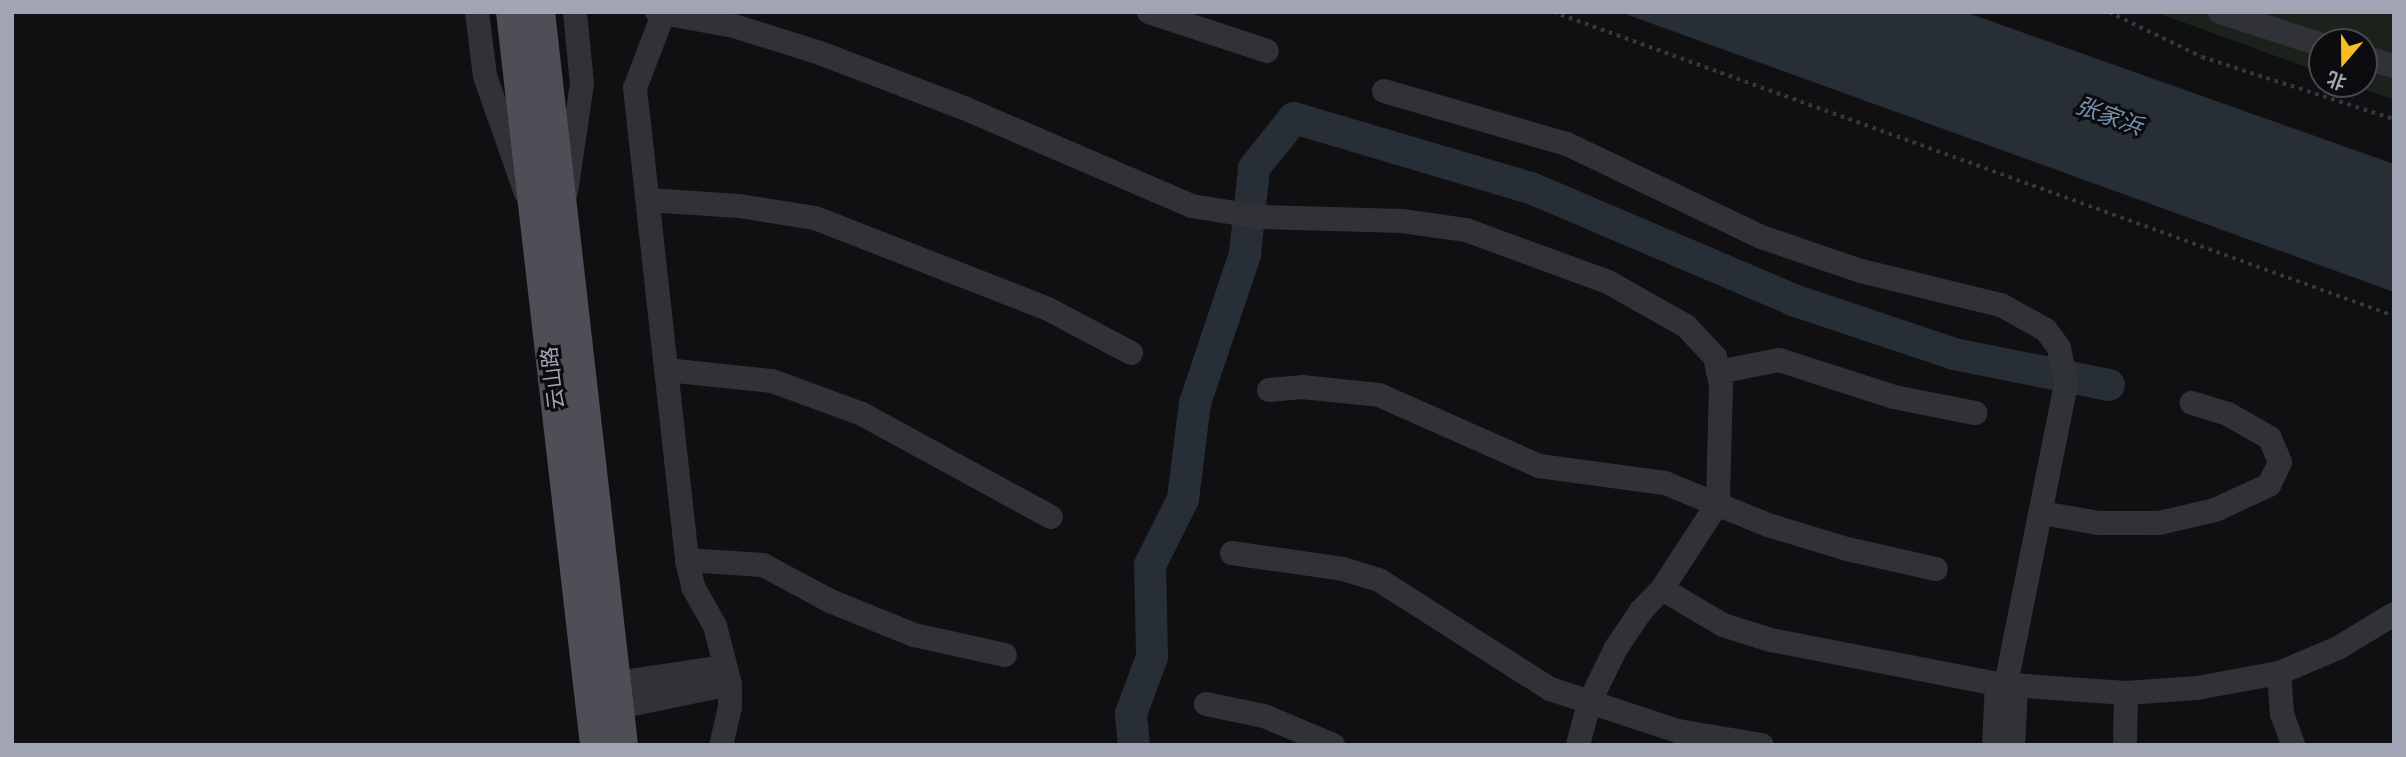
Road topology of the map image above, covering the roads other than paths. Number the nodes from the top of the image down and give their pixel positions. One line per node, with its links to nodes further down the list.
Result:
1 (477, 12): 12 (lane)
2 (511, 12): 12 (main road, 云山路)
3 (540, 12): 12 (main road, 云山路)
4 (575, 12): 12 (lane)
5 (1149, 12): 9 (lane)
6 (2220, 12): 8 (lane)
7 (662, 14): 11 (lane); 15 (lane)
8 (2308, 40)
9 (1267, 51)
10 (1384, 91): 20 (lane)
11 (648, 200): 13 (lane); 14 (lane)
12 (548, 211): 32 (main road, 云山路); 35 (main road, 云山路)
13 (1131, 353)
14 (667, 370): 21 (lane); 23 (lane)
15 (1718, 372): 18 (lane); 19 (lane)
16 (1269, 390): 19 (lane)
17 (2192, 403): 20 (lane)
18 (1975, 413)
19 (1718, 503): 24 (lane); 25 (lane)
20 (2042, 513): 30 (lane)
21 (1051, 517)
22 (1232, 553): 33 (lane)
23 (688, 560): 27 (lane); 29 (lane)
24 (1936, 569)
25 (1662, 589): 30 (lane); 33 (lane)
26 (2394, 614): 28 (lane)
27 (1005, 654)
28 (2279, 673): 31 (lane); 44 (lane)
29 (727, 676): 32 (lane); 37 (lane)
30 (2006, 686): 31 (lane); 41 (lane); 42 (lane)
31 (2126, 694): 43 (lane)
32 (618, 695): 36 (main road, 云山路)
33 (1589, 703): 39 (lane); 40 (lane)
34 (1206, 704): 38 (lane)
35 (595, 745)
36 (623, 745)
37 (721, 745)
38 (1333, 745)
39 (1578, 745)
40 (1762, 745)
41 (1994, 745)
42 (2013, 745)
43 (2126, 745)
44 (2293, 745)

